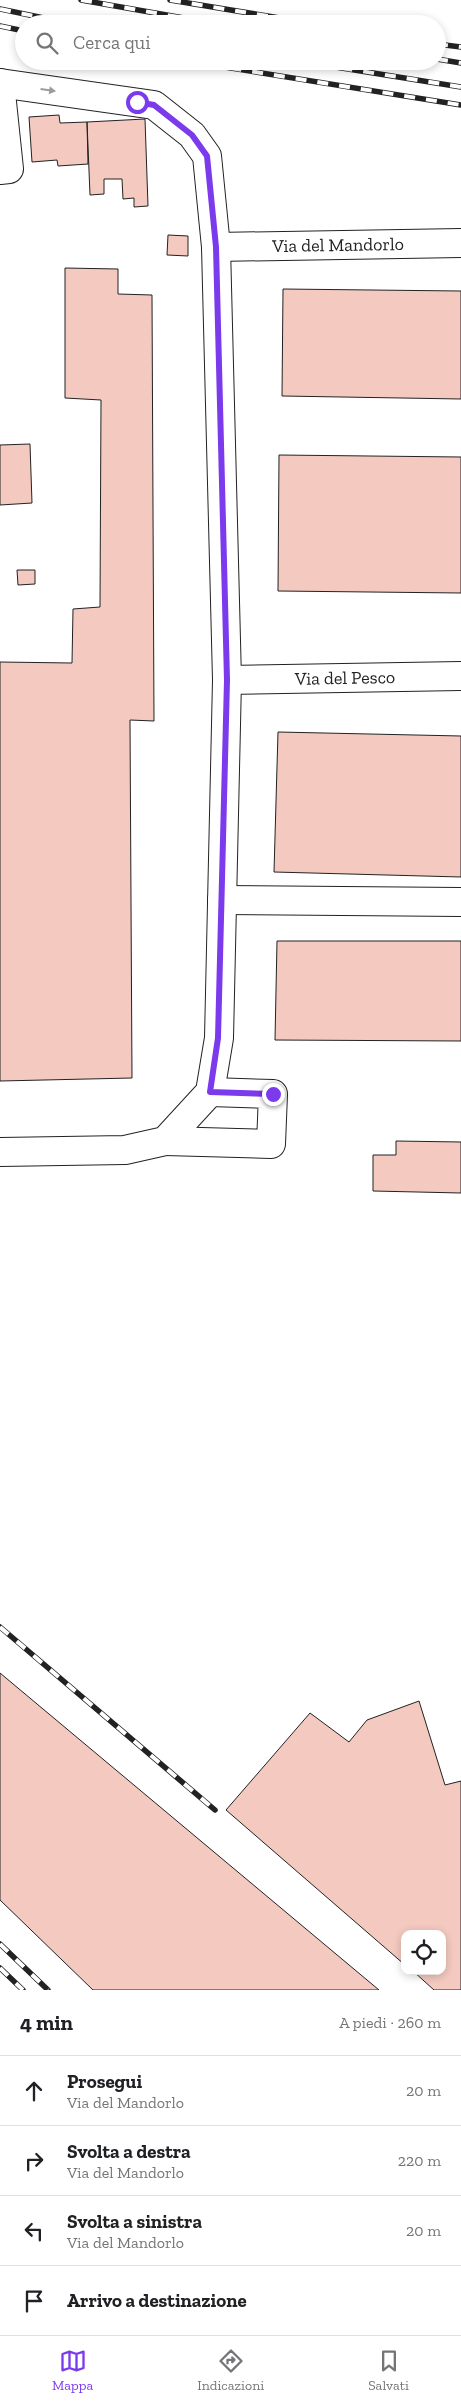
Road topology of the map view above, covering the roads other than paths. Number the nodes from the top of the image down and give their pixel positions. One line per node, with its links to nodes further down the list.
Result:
1 (0, 83): 2 (street); 4 (street, one-way to 4)
2 (0, 170)
3 (461, 243): 4 (street, Via del Mandorlo)
4 (216, 247): 6 (street)
5 (461, 676): 6 (street, Via del Pesco)
6 (227, 680): 7 (street)
7 (222, 900): 8 (street); 9 (street)
8 (461, 902)
9 (210, 1092): 10 (street); 10 (street)
10 (165, 1141): 11 (street)
11 (0, 1152)

